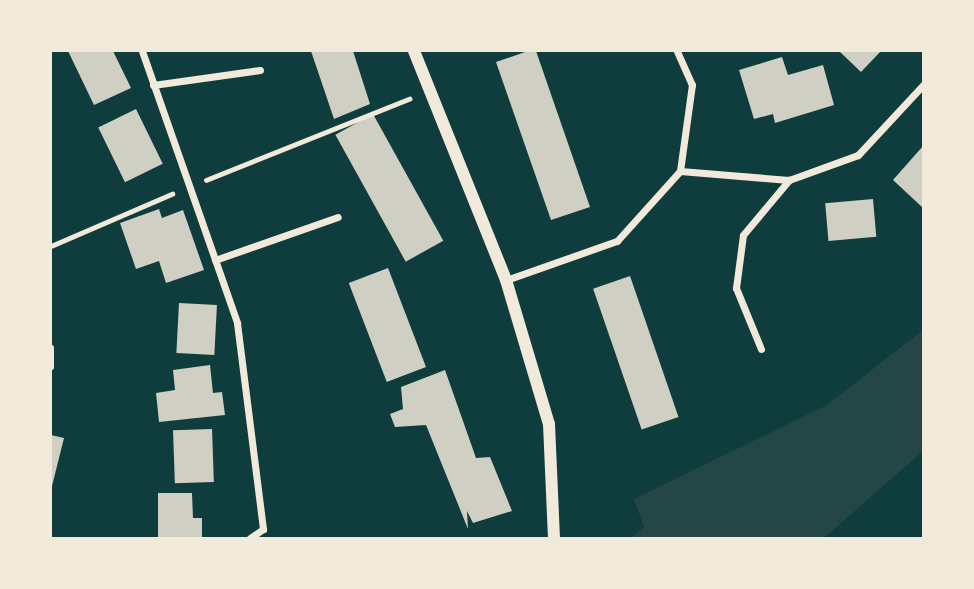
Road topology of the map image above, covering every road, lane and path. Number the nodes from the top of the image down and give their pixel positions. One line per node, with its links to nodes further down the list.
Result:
1 (142, 51): 5 (street)
2 (414, 51): 7 (street)
3 (677, 51): 8 (street)
4 (260, 70): 5 (street)
5 (153, 85): 10 (street)
6 (923, 85): 9 (street)
7 (430, 90): 10 (path); 14 (street)
8 (680, 171): 9 (street); 14 (street)
9 (789, 180): 16 (street)
10 (189, 187): 12 (path); 13 (street)
11 (338, 217): 13 (street)
12 (51, 246)
13 (215, 260): 18 (street)
14 (506, 280): 19 (street)
15 (51, 347): 17 (lane)
16 (761, 349)
17 (51, 367)
18 (250, 538)
19 (554, 538)

